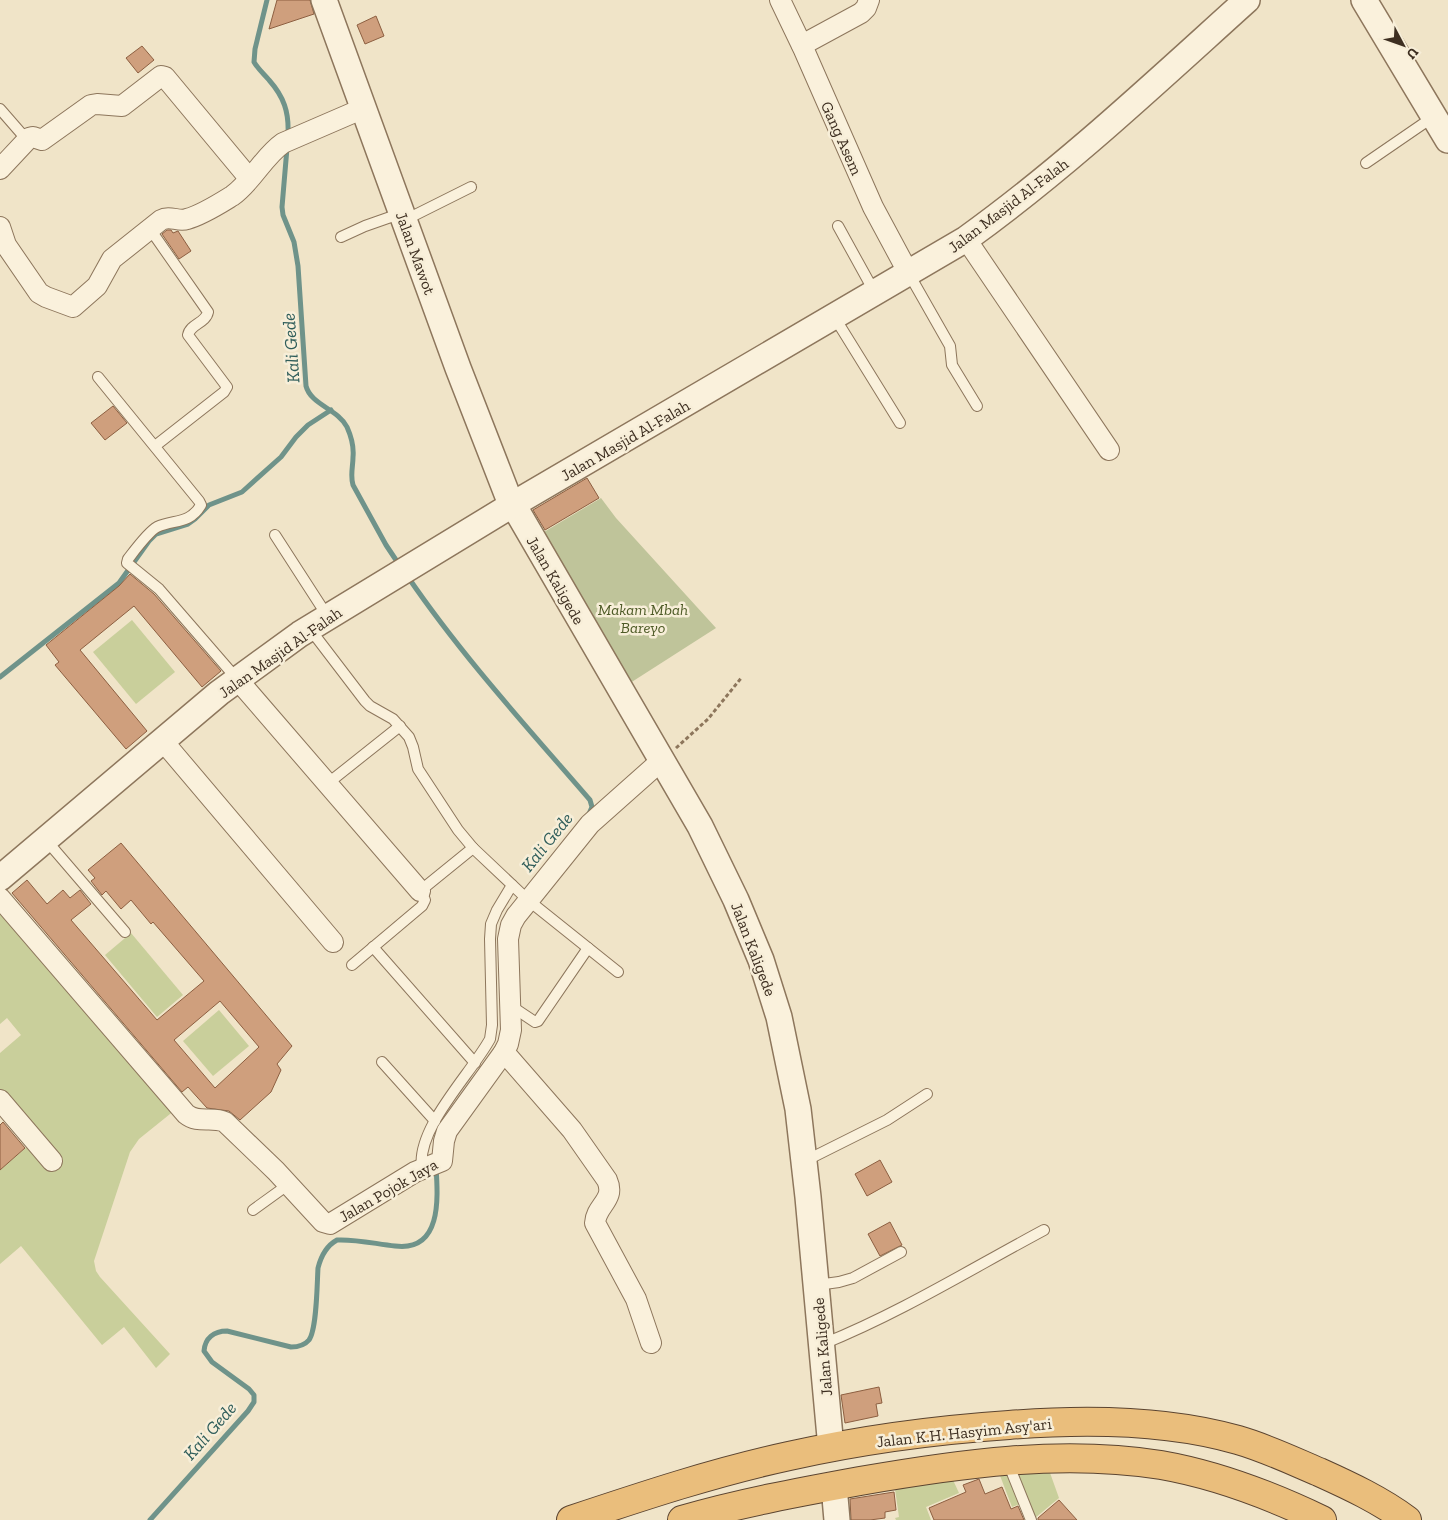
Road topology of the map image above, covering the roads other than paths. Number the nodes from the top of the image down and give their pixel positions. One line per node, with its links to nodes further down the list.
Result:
1 (324, 0): 7 (street, Jalan Mawot)
2 (780, 0): 6 (street, Gang Asem)
3 (869, 0): 6 (street)
4 (1364, 0): 9 (street)
5 (1236, 4): 21 (street, Jalan Masjid Al-Falah)
6 (802, 46): 22 (street, Gang Asem)
7 (364, 108): 14 (street); 16 (street, Jalan Mawot)
8 (0, 109): 10 (lane)
9 (1434, 116): 11 (street); 12 (lane)
10 (28, 140): 13 (street); 14 (street)
11 (1448, 140)
12 (1366, 163)
13 (0, 169)
14 (250, 178): 19 (street)
15 (471, 186): 16 (lane)
16 (403, 216): 20 (lane); 30 (street, Jalan Mawot)
17 (838, 226): 23 (lane)
18 (0, 227): 19 (street)
19 (150, 229): 28 (lane)
20 (341, 237)
21 (966, 239): 22 (street, Jalan Masjid Al-Falah); 29 (street)
22 (909, 274): 23 (street, Jalan Masjid Al-Falah); 26 (lane)
23 (875, 294): 24 (street, Jalan Masjid Al-Falah)
24 (835, 318): 27 (lane); 30 (street, Jalan Masjid Al-Falah)
25 (98, 377): 28 (lane)
26 (977, 406)
27 (900, 423)
28 (155, 446): 33 (lane)
29 (1109, 450)
30 (512, 505): 32 (street, Jalan Masjid Al-Falah); 36 (street, Jalan Kaligede)
31 (275, 535): 32 (lane)
32 (319, 622): 33 (street, Jalan Masjid Al-Falah); 34 (lane)
33 (237, 679): 35 (street, Jalan Masjid Al-Falah); 37 (street)
34 (400, 726): 37 (lane); 39 (lane)
35 (162, 740): 38 (street, Jalan Masjid Al-Falah); 45 (street)
36 (662, 760): 42 (street, Jalan Pojok Jaya); 58 (street, Jalan Kaligede)
37 (327, 784): 41 (street)
38 (46, 839): 40 (street, Jalan Masjid Al-Falah); 44 (lane)
39 (473, 848): 41 (lane); 42 (lane)
40 (0, 878)
41 (420, 892): 46 (lane)
42 (520, 893): 47 (lane); 50 (street, Jalan Pojok Jaya); 53 (lane)
43 (0, 898): 60 (street, Jalan Pojok Jaya)
44 (125, 932)
45 (332, 942)
46 (373, 948): 48 (lane); 53 (lane)
47 (588, 948): 49 (lane); 50 (lane)
48 (352, 965)
49 (618, 972)
50 (510, 1005): 51 (street, Jalan Pojok Jaya)
51 (504, 1052): 59 (street, Jalan Pojok Jaya); 65 (street)
52 (382, 1062): 56 (lane)
53 (475, 1063): 56 (lane)
54 (927, 1094): 58 (lane)
55 (3, 1109): 57 (street)
56 (435, 1122): 59 (lane)
57 (52, 1161)
58 (805, 1161): 64 (street, Jalan Kaligede)
59 (429, 1166): 60 (street, Jalan Pojok Jaya)
60 (288, 1184): 61 (lane)
61 (253, 1210)
62 (1044, 1230): 66 (lane)
63 (901, 1252): 64 (lane)
64 (816, 1285): 66 (street, Jalan Kaligede)
65 (651, 1343)
66 (822, 1344): 67 (street, Jalan Kaligede)
67 (831, 1448): 70 (highway, Jalan K.H. Hasyim Asy'ari); 75 (highway, Jalan K.H. Hasyim Asy'ari)
68 (1007, 1461): 69 (highway, Jalan K.H. Hasyim Asy'ari); 73 (lane); 74 (highway, Jalan K.H. Hasyim Asy'ari)
69 (834, 1486): 71 (highway, Jalan K.H. Hasyim Asy'ari); 72 (street)
70 (571, 1520)
71 (682, 1520)
72 (837, 1520)
73 (1031, 1520)
74 (1322, 1520)
75 (1407, 1520)

